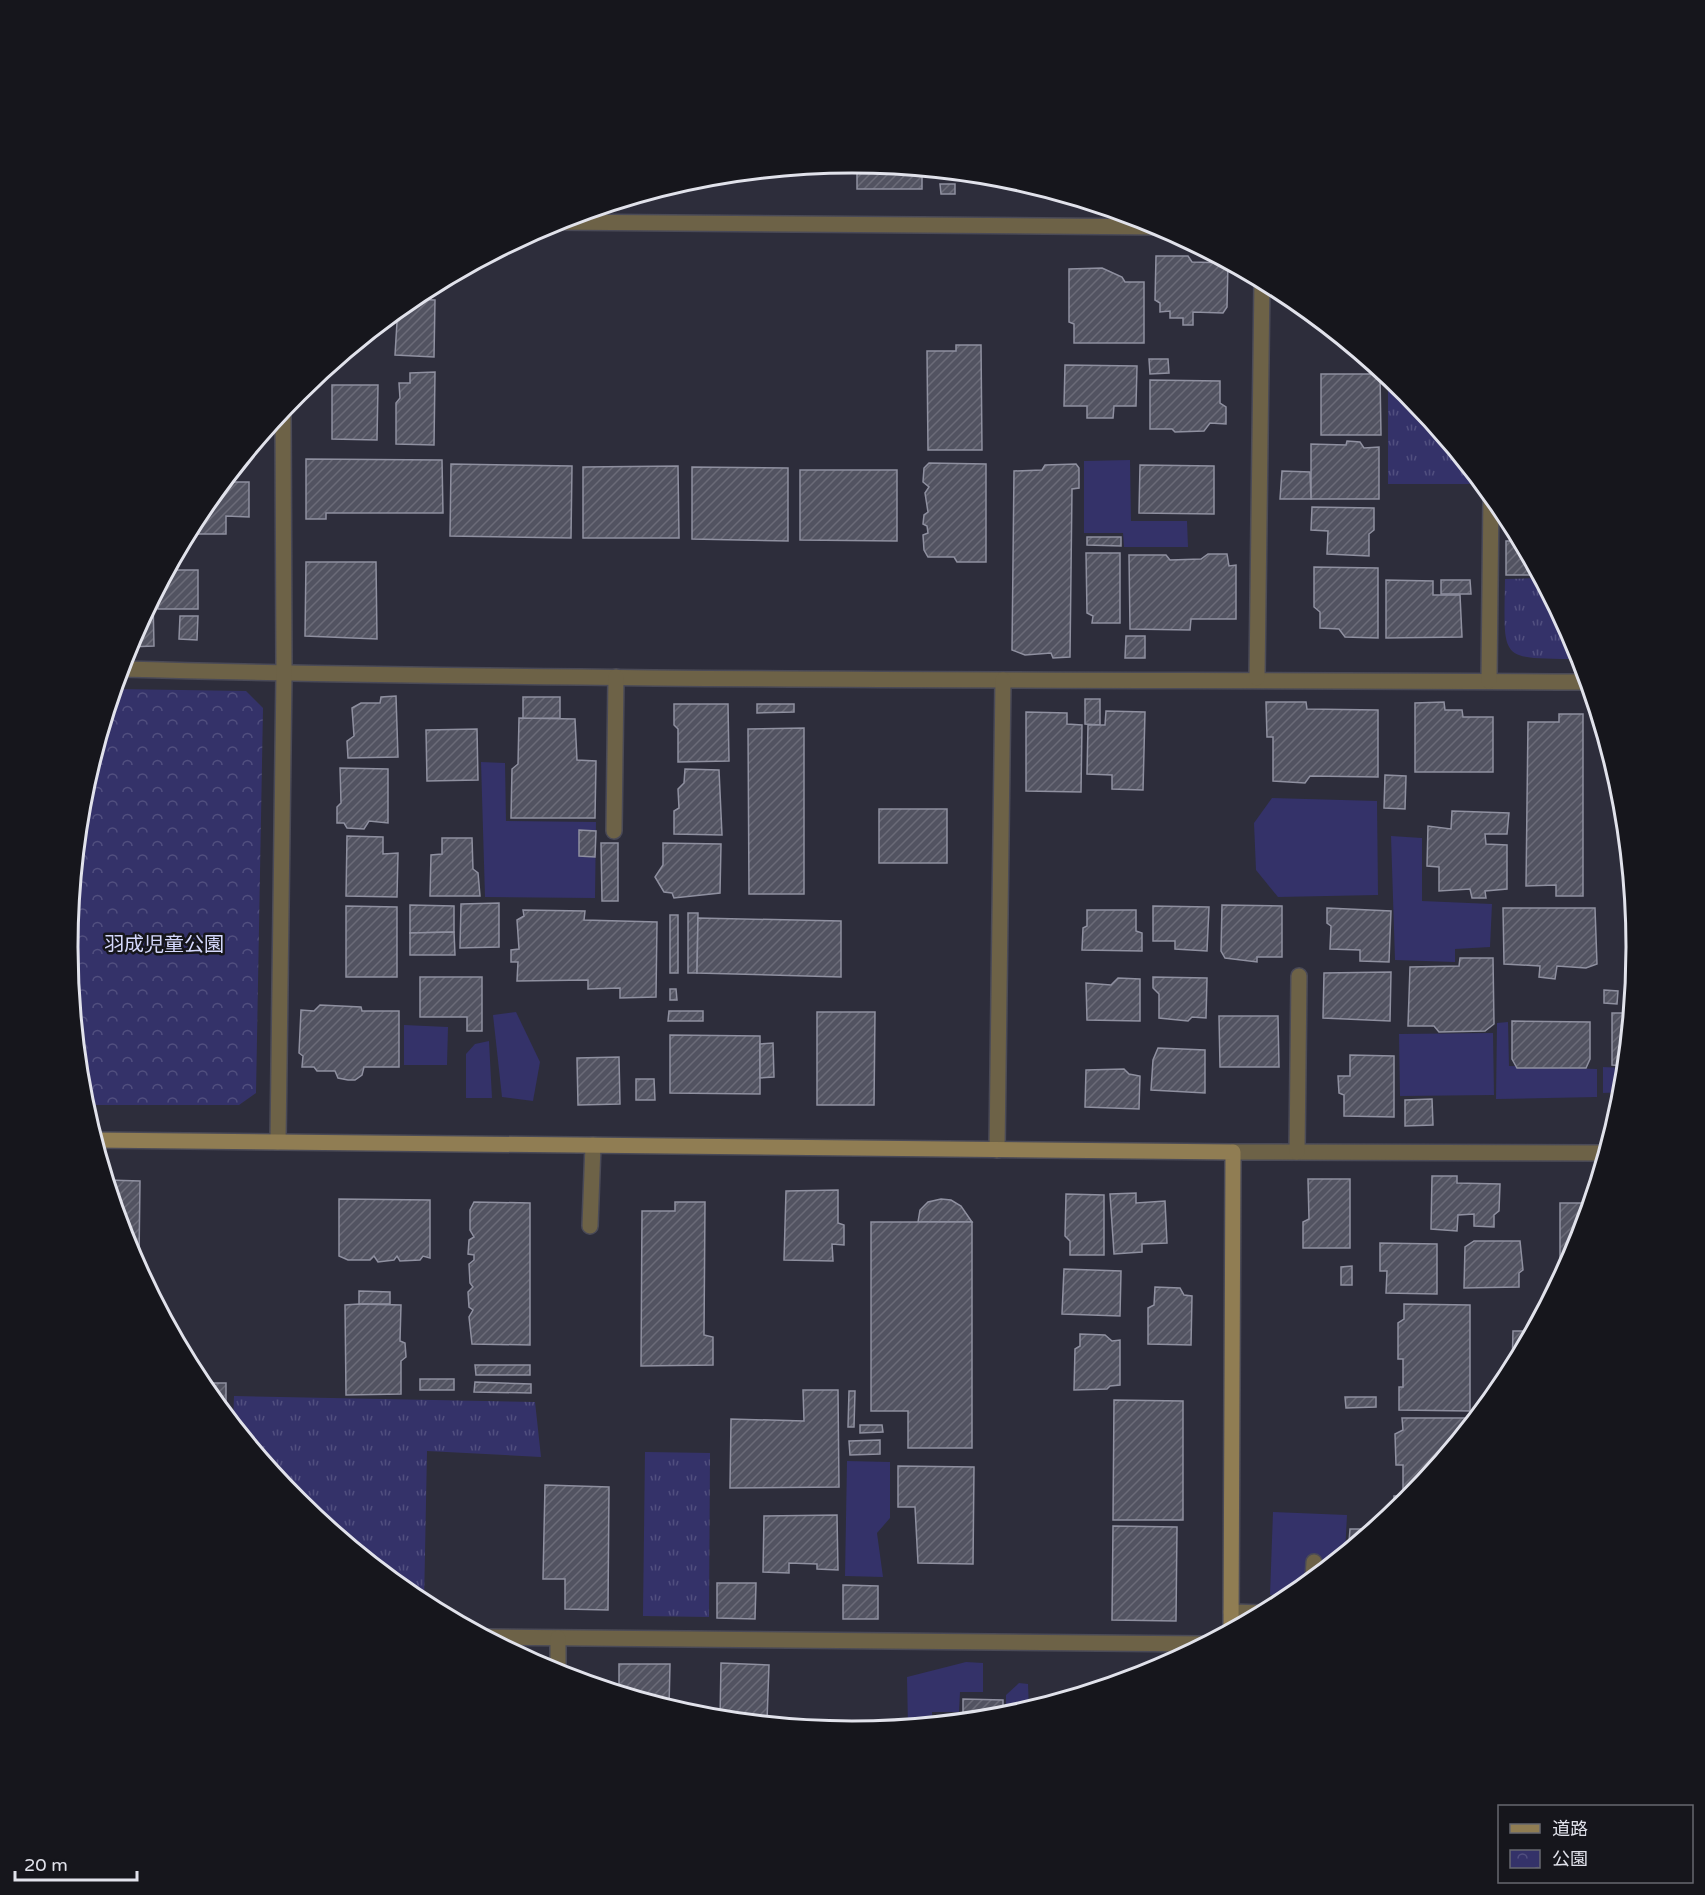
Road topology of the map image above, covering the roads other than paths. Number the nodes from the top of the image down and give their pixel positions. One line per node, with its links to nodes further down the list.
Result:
1 (582, 222): 2 (street)
2 (1135, 227)
3 (1262, 291): 9 (street)
4 (284, 422): 7 (street)
5 (1491, 510): 11 (street)
6 (130, 669): 7 (street)
7 (284, 673): 8 (street); 16 (street)
8 (616, 676): 10 (street); 13 (street)
9 (1257, 678): 10 (street); 11 (street)
10 (1003, 680): 18 (street)
11 (1489, 681): 12 (street)
12 (1580, 682)
13 (614, 831)
14 (1299, 976): 20 (street)
15 (102, 1140): 16 (street)
16 (278, 1142): 17 (street)
17 (593, 1145): 18 (street); 22 (street)
18 (997, 1150): 19 (street)
19 (1233, 1152): 20 (street); 25 (street)
20 (1298, 1152): 21 (street)
21 (1600, 1152)
22 (590, 1226)
23 (1314, 1562): 24 (street)
24 (1314, 1569)
25 (1231, 1612): 26 (street); 27 (street)
26 (1249, 1613)
27 (1231, 1623)
28 (501, 1637): 29 (street)
29 (558, 1638): 30 (street); 31 (street)
30 (1191, 1644)
31 (558, 1664)

